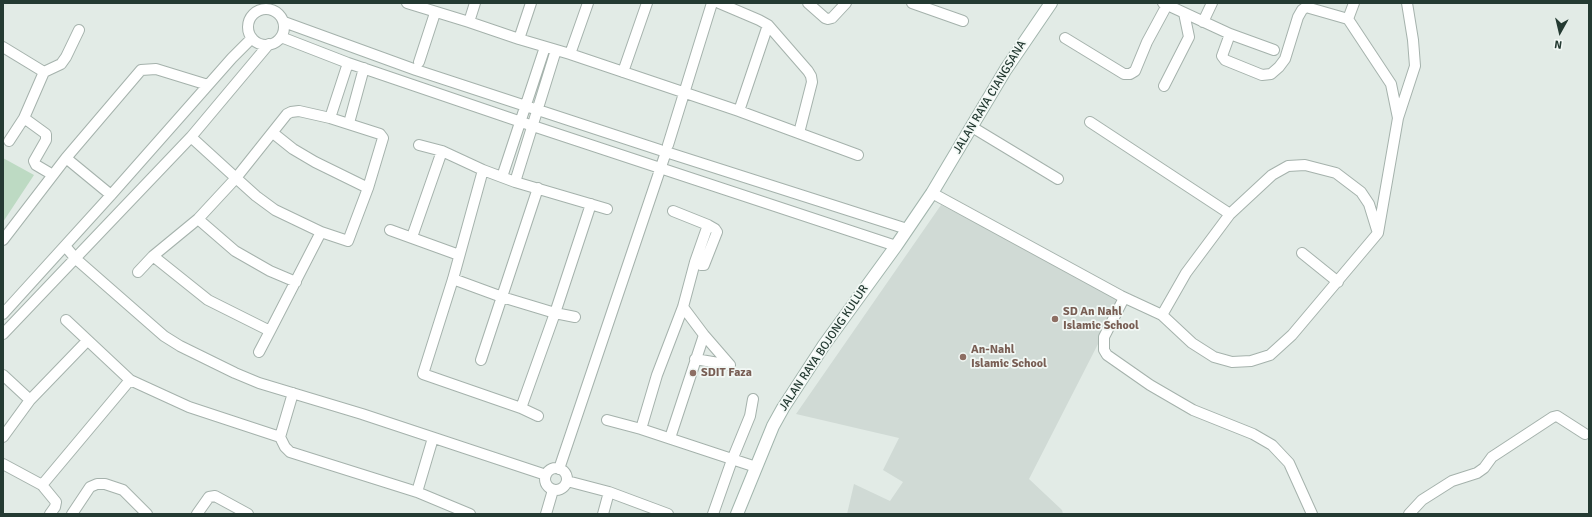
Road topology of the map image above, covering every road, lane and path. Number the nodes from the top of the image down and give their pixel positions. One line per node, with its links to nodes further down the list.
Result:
1 (407, 3): 16 (street)
2 (475, 3): 24 (street)
3 (531, 3): 32 (street)
4 (588, 3): 38 (street)
5 (647, 3): 43 (street)
6 (712, 3): 46 (street)
7 (719, 3): 26 (street)
8 (808, 3): 9 (street)
9 (846, 3)
10 (912, 3): 22 (street)
11 (1052, 3): 57 (main road, JALAN RAYA CIANGSANA)
12 (1212, 3): 25 (street)
13 (1354, 3): 21 (street)
14 (1407, 3): 52 (street)
15 (1165, 4): 20 (street); 31 (street)
16 (419, 5): 19 (street)
17 (274, 6): 18 (street); 23 (street)
18 (260, 7): 29 (street)
19 (435, 13): 24 (street); 39 (street)
20 (1184, 13): 25 (street); 45 (street)
21 (1348, 19): 28 (street); 52 (street)
22 (963, 21)
23 (284, 22): 30 (street); 47 (street)
24 (469, 22): 32 (street)
25 (1203, 22): 28 (street)
26 (768, 25): 49 (street); 59 (street)
27 (79, 30): 42 (street)
28 (1230, 34): 37 (street)
29 (252, 38): 33 (street); 44 (street)
30 (281, 38): 33 (street); 40 (street)
31 (1065, 38)
32 (519, 39): 35 (street)
33 (270, 44): 60 (street)
34 (3, 47): 42 (street)
35 (544, 47): 36 (street); 47 (street)
36 (556, 50): 38 (street); 48 (street)
37 (1274, 50)
38 (570, 54): 43 (street)
39 (419, 62)
40 (348, 63): 41 (street); 51 (street)
41 (364, 68): 53 (street); 54 (street)
42 (44, 72): 50 (street)
43 (623, 72): 46 (street)
44 (208, 85): 66 (street); 77 (street)
45 (1164, 86)
46 (684, 93): 49 (street); 63 (street)
47 (525, 105): 48 (street); 54 (street)
48 (538, 110): 56 (street); 63 (street)
49 (738, 111): 59 (street)
50 (24, 118): 61 (street); 69 (street)
51 (330, 118): 53 (street); 58 (street)
52 (1398, 118): 86 (street)
53 (349, 122): 74 (street)
54 (520, 122): 56 (street); 70 (street)
55 (1090, 122): 81 (street)
56 (533, 126): 67 (street); 73 (street)
57 (972, 127): 72 (street); 76 (main road, JALAN RAYA CIANGSANA)
58 (272, 133): 71 (street); 74 (street)
59 (798, 133): 65 (street)
60 (191, 137): 71 (street); 94 (street)
61 (8, 141)
62 (419, 145): 64 (street)
63 (667, 149): 67 (street); 83 (street)
64 (442, 151): 68 (street); 87 (street)
65 (858, 154)
66 (66, 158): 69 (street); 77 (street)
67 (660, 169): 90 (street); 131 (street)
68 (483, 170): 70 (street); 92 (street)
69 (53, 175): 88 (street)
70 (502, 177): 73 (street)
71 (236, 178): 82 (street); 85 (street)
72 (1058, 179)
73 (515, 182): 75 (street)
74 (368, 188): 85 (street)
75 (538, 188): 78 (street); 99 (street)
76 (932, 193): 83 (main road, JALAN RAYA BOJONG KULUR); 100 (street)
77 (111, 195): 89 (street)
78 (591, 204): 79 (street); 102 (street)
79 (607, 209)
80 (673, 211): 101 (street)
81 (1230, 214): 86 (street); 104 (street)
82 (198, 219): 93 (street); 97 (street)
83 (907, 229): 90 (main road, JALAN RAYA BOJONG KULUR)
84 (390, 230): 87 (street)
85 (321, 232): 97 (street)
86 (1378, 233): 98 (street)
87 (412, 237): 92 (street)
88 (3, 240)
89 (65, 246): 94 (street); 103 (street)
90 (896, 246): 130 (main road, JALAN RAYA BOJONG KULUR)
91 (1302, 253): 98 (street)
92 (459, 255): 96 (street)
93 (153, 256): 95 (street); 107 (street)
94 (76, 259): 108 (street); 116 (street)
95 (138, 272)
96 (453, 279): 99 (street); 119 (street)
97 (296, 282): 107 (street)
98 (1338, 282): 104 (street)
99 (502, 297): 102 (street); 113 (street)
100 (1124, 298): 104 (street); 149 (street)
101 (683, 306): 109 (street); 122 (street)
102 (555, 313): 105 (street); 119 (street)
103 (3, 314)
104 (1162, 315)
105 (575, 317)
106 (66, 320): 110 (street)
107 (270, 331): 111 (street)
108 (3, 334)
109 (704, 335): 112 (street); 112 (street)
110 (87, 341): 115 (street); 118 (street)
111 (259, 352)
112 (695, 359): 127 (street)
113 (481, 360)
114 (3, 375): 118 (street)
115 (130, 380): 125 (street); 134 (street)
116 (293, 393): 125 (street); 126 (street)
117 (753, 399): 128 (street)
118 (30, 400): 124 (street)
119 (521, 408): 120 (street)
120 (538, 416)
121 (607, 420): 122 (street)
122 (641, 429): 127 (street)
123 (1585, 434): 150 (street)
124 (3, 437)
125 (280, 437): 136 (street)
126 (432, 438): 132 (street); 136 (street)
127 (670, 438): 128 (street)
128 (732, 460): 130 (street); 147 (street)
129 (3, 464): 134 (street)
130 (756, 467): 148 (main road, JALAN RAYA BOJONG KULUR)
131 (559, 469): 132 (street); 133 (street)
132 (546, 475): 135 (street)
133 (567, 481): 135 (street); 137 (street)
134 (42, 484): 138 (street)
135 (554, 490): 144 (street)
136 (417, 492): 143 (street)
137 (609, 492): 145 (street); 146 (street)
138 (50, 514)
139 (72, 514): 140 (street)
140 (146, 514)
141 (197, 514): 142 (street)
142 (248, 514)
143 (470, 514)
144 (546, 514)
145 (603, 514)
146 (668, 514)
147 (713, 514)
148 (737, 514)
149 (1312, 514)
150 (1409, 514)

